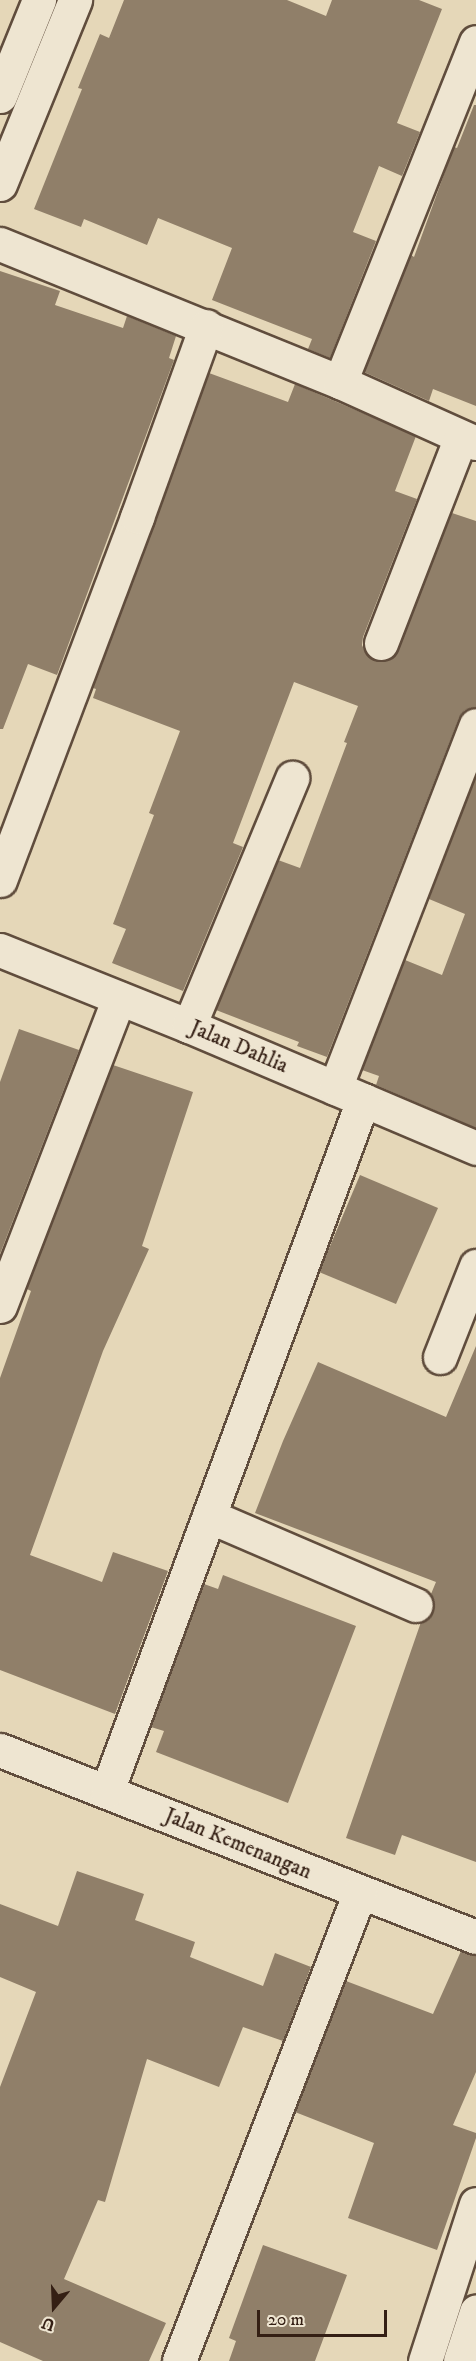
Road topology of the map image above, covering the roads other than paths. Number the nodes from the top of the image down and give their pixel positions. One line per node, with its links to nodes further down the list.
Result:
1 (39, 0): 4 (street)
2 (75, 0): 5 (street)
3 (476, 42): 8 (street)
4 (0, 96)
5 (0, 184)
6 (0, 244): 7 (street)
7 (206, 326): 8 (street); 13 (street)
8 (340, 382): 9 (street)
9 (468, 440): 10 (street)
10 (381, 643)
11 (476, 725): 17 (street)
12 (292, 778): 16 (street)
13 (0, 880)
14 (0, 950): 15 (street, Jalan Dahlia)
15 (119, 998): 16 (street, Jalan Dahlia); 20 (street)
16 (189, 1026): 17 (street, Jalan Dahlia)
17 (349, 1094): 18 (street, Jalan Dahlia); 22 (street)
18 (476, 1148)
19 (476, 1266): 21 (street)
20 (0, 1306)
21 (440, 1357)
22 (209, 1516): 23 (street); 25 (street)
23 (417, 1605)
24 (0, 1750): 25 (street, Jalan Kemenangan)
25 (107, 1791): 26 (street, Jalan Kemenangan)
26 (360, 1892): 27 (street, Jalan Kemenangan); 30 (street)
27 (476, 1937)
28 (476, 2204): 31 (street)
29 (476, 2312): 32 (street)
30 (178, 2361)
31 (425, 2361)
32 (460, 2361)

